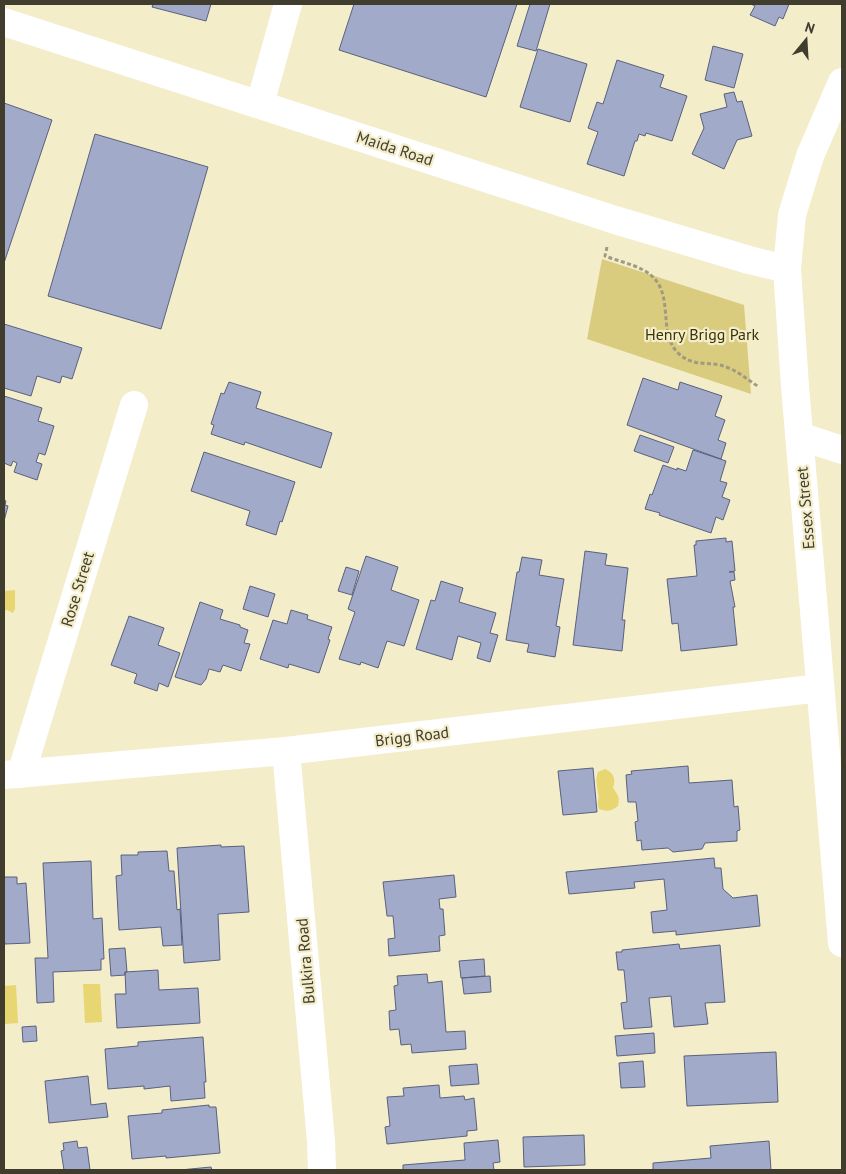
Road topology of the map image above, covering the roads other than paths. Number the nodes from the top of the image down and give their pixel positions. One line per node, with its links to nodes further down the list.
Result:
1 (288, 4): 4 (street)
2 (4, 22): 4 (street, Maida Road)
3 (842, 82): 5 (street, Essex Street)
4 (260, 104): 5 (street, Maida Road)
5 (787, 269): 7 (street, Essex Street)
6 (134, 405): 11 (street, Rose Street)
7 (799, 436): 8 (street); 9 (street, Essex Street)
8 (842, 450)
9 (820, 688): 10 (street, Brigg Road); 12 (street, Essex Street)
10 (286, 751): 11 (street, Brigg Road); 13 (street, Bulkira Road)
11 (12, 774)
12 (842, 943)
13 (322, 1170)

